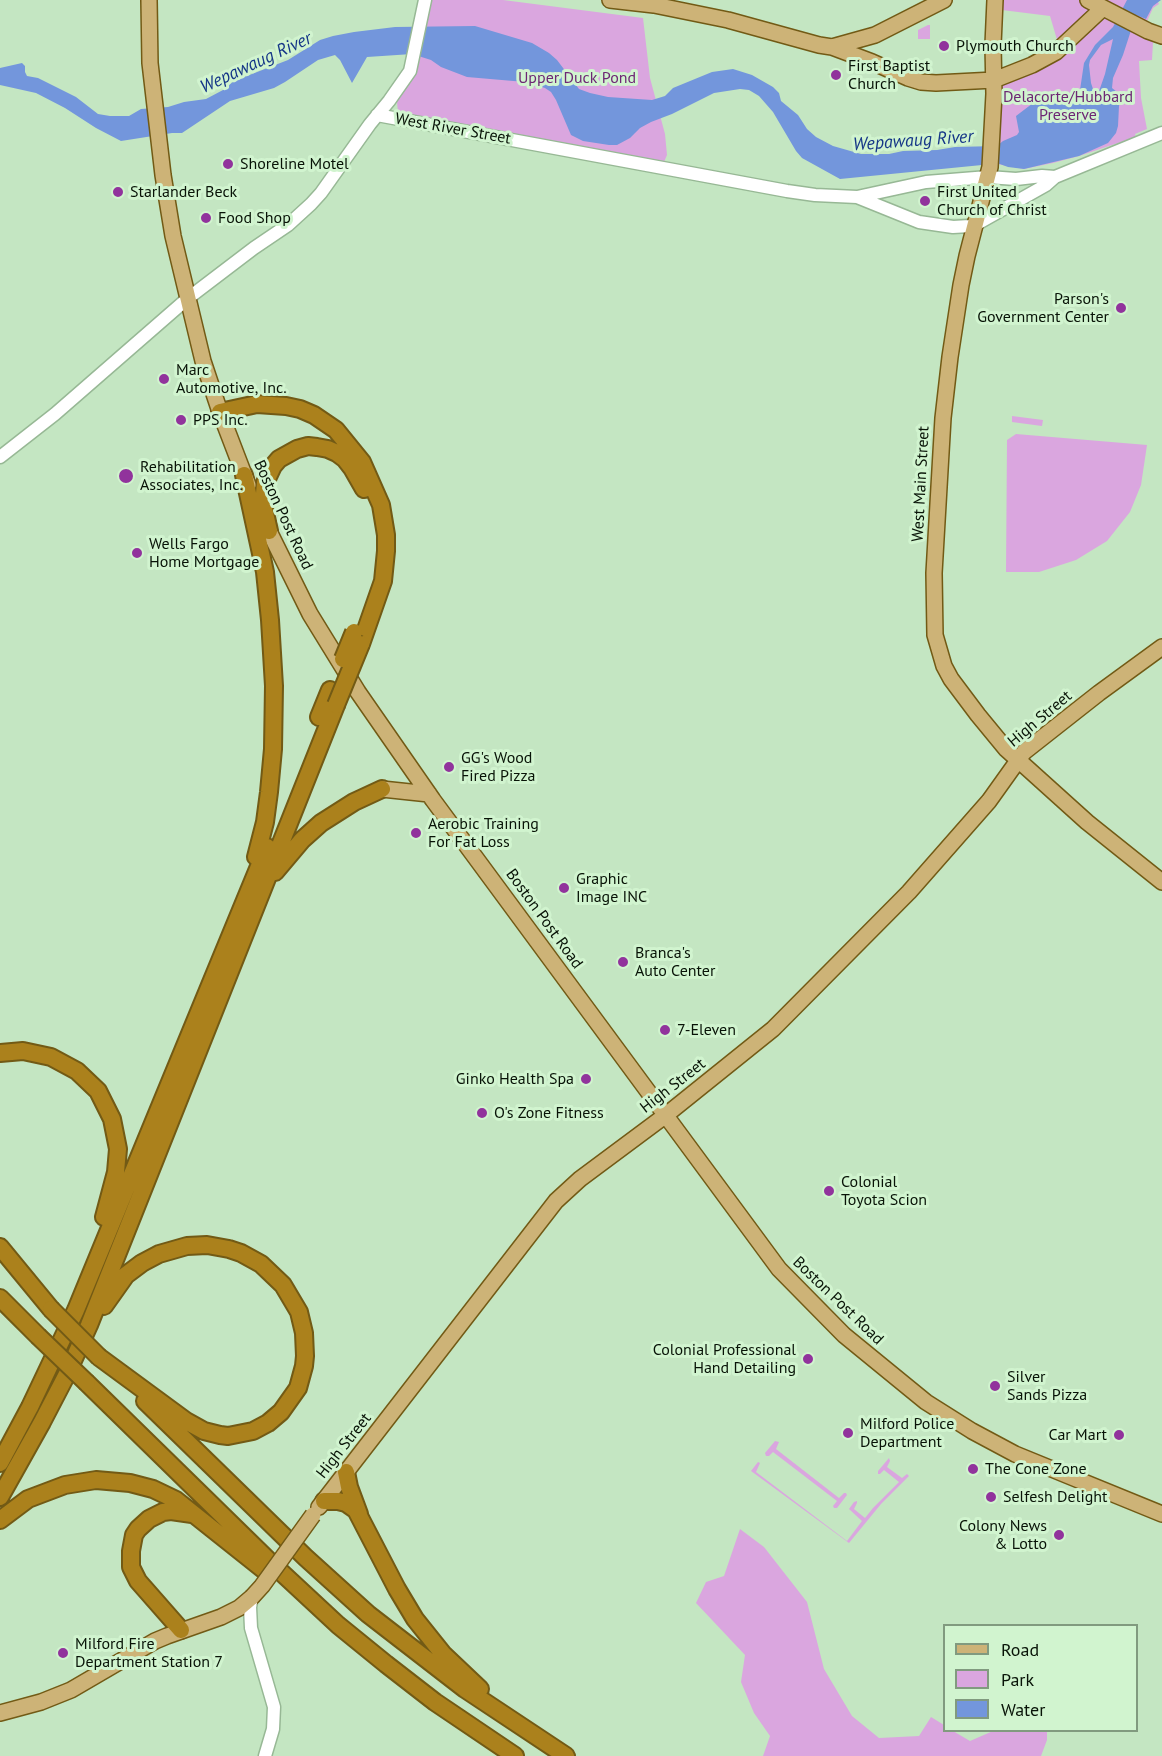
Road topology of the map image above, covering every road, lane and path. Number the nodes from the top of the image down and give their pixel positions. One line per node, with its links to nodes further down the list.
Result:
1 (148, 0): 17 (main road, Boston Post Road)
2 (425, 0): 11 (street)
3 (610, 0): 9 (main road)
4 (944, 0): 9 (main road)
5 (995, 0): 10 (main road, West Main Street)
6 (1088, 0): 7 (main road)
7 (1108, 11): 8 (main road); 10 (main road)
8 (1155, 33)
9 (832, 47): 10 (main road)
10 (994, 80): 13 (main road, West Main Street)
11 (377, 115): 15 (street, West River Street); 17 (street, West River Street)
12 (1162, 133): 14 (street, West River Street)
13 (989, 171): 14 (street, West River Street); 15 (street, West River Street); 16 (main road, West Main Street)
14 (1055, 177): 16 (street, West River Street)
15 (856, 197): 16 (street, West River Street)
16 (975, 225): 24 (main road, West Main Street)
17 (187, 299): 18 (main road, Boston Post Road); 19 (street, West River Street)
18 (220, 412): 20 (main road, Boston Post Road); 22 (highway)
19 (0, 457)
20 (244, 475): 21 (main road, Boston Post Road); 28 (highway)
21 (269, 531): 22 (highway); 26 (main road, Boston Post Road)
22 (357, 638): 28 (highway, bridge)
23 (1162, 647): 24 (main road, High Street)
24 (1017, 760): 27 (main road, West Main Street); 30 (main road, High Street)
25 (382, 789): 26 (main road); 28 (highway)
26 (429, 794): 30 (main road, Boston Post Road)
27 (1162, 882)
28 (242, 924): 35 (highway); 36 (highway)
29 (0, 1053): 35 (highway)
30 (666, 1115): 39 (main road, High Street); 42 (main road, Boston Post Road)
31 (0, 1247): 34 (highway)
32 (0, 1259): 34 (highway)
33 (0, 1298): 48 (highway, bridge)
34 (51, 1310): 37 (highway, bridge)
35 (65, 1333): 38 (highway)
36 (78, 1351): 37 (highway); 40 (highway)
37 (99, 1357): 50 (highway)
38 (0, 1463)
39 (346, 1472): 41 (main road, High Street); 44 (highway)
40 (0, 1497)
41 (324, 1501): 44 (highway); 46 (main road, High Street, bridge)
42 (1162, 1514)
43 (196, 1515): 45 (highway); 47 (highway); 48 (highway)
44 (361, 1518): 50 (highway)
45 (0, 1520)
46 (252, 1597): 47 (main road, High Street); 51 (street)
47 (181, 1630): 49 (main road, High Street)
48 (361, 1645): 52 (highway)
49 (0, 1713)
50 (543, 1742): 53 (highway)
51 (265, 1756)
52 (515, 1756)
53 (566, 1756)

